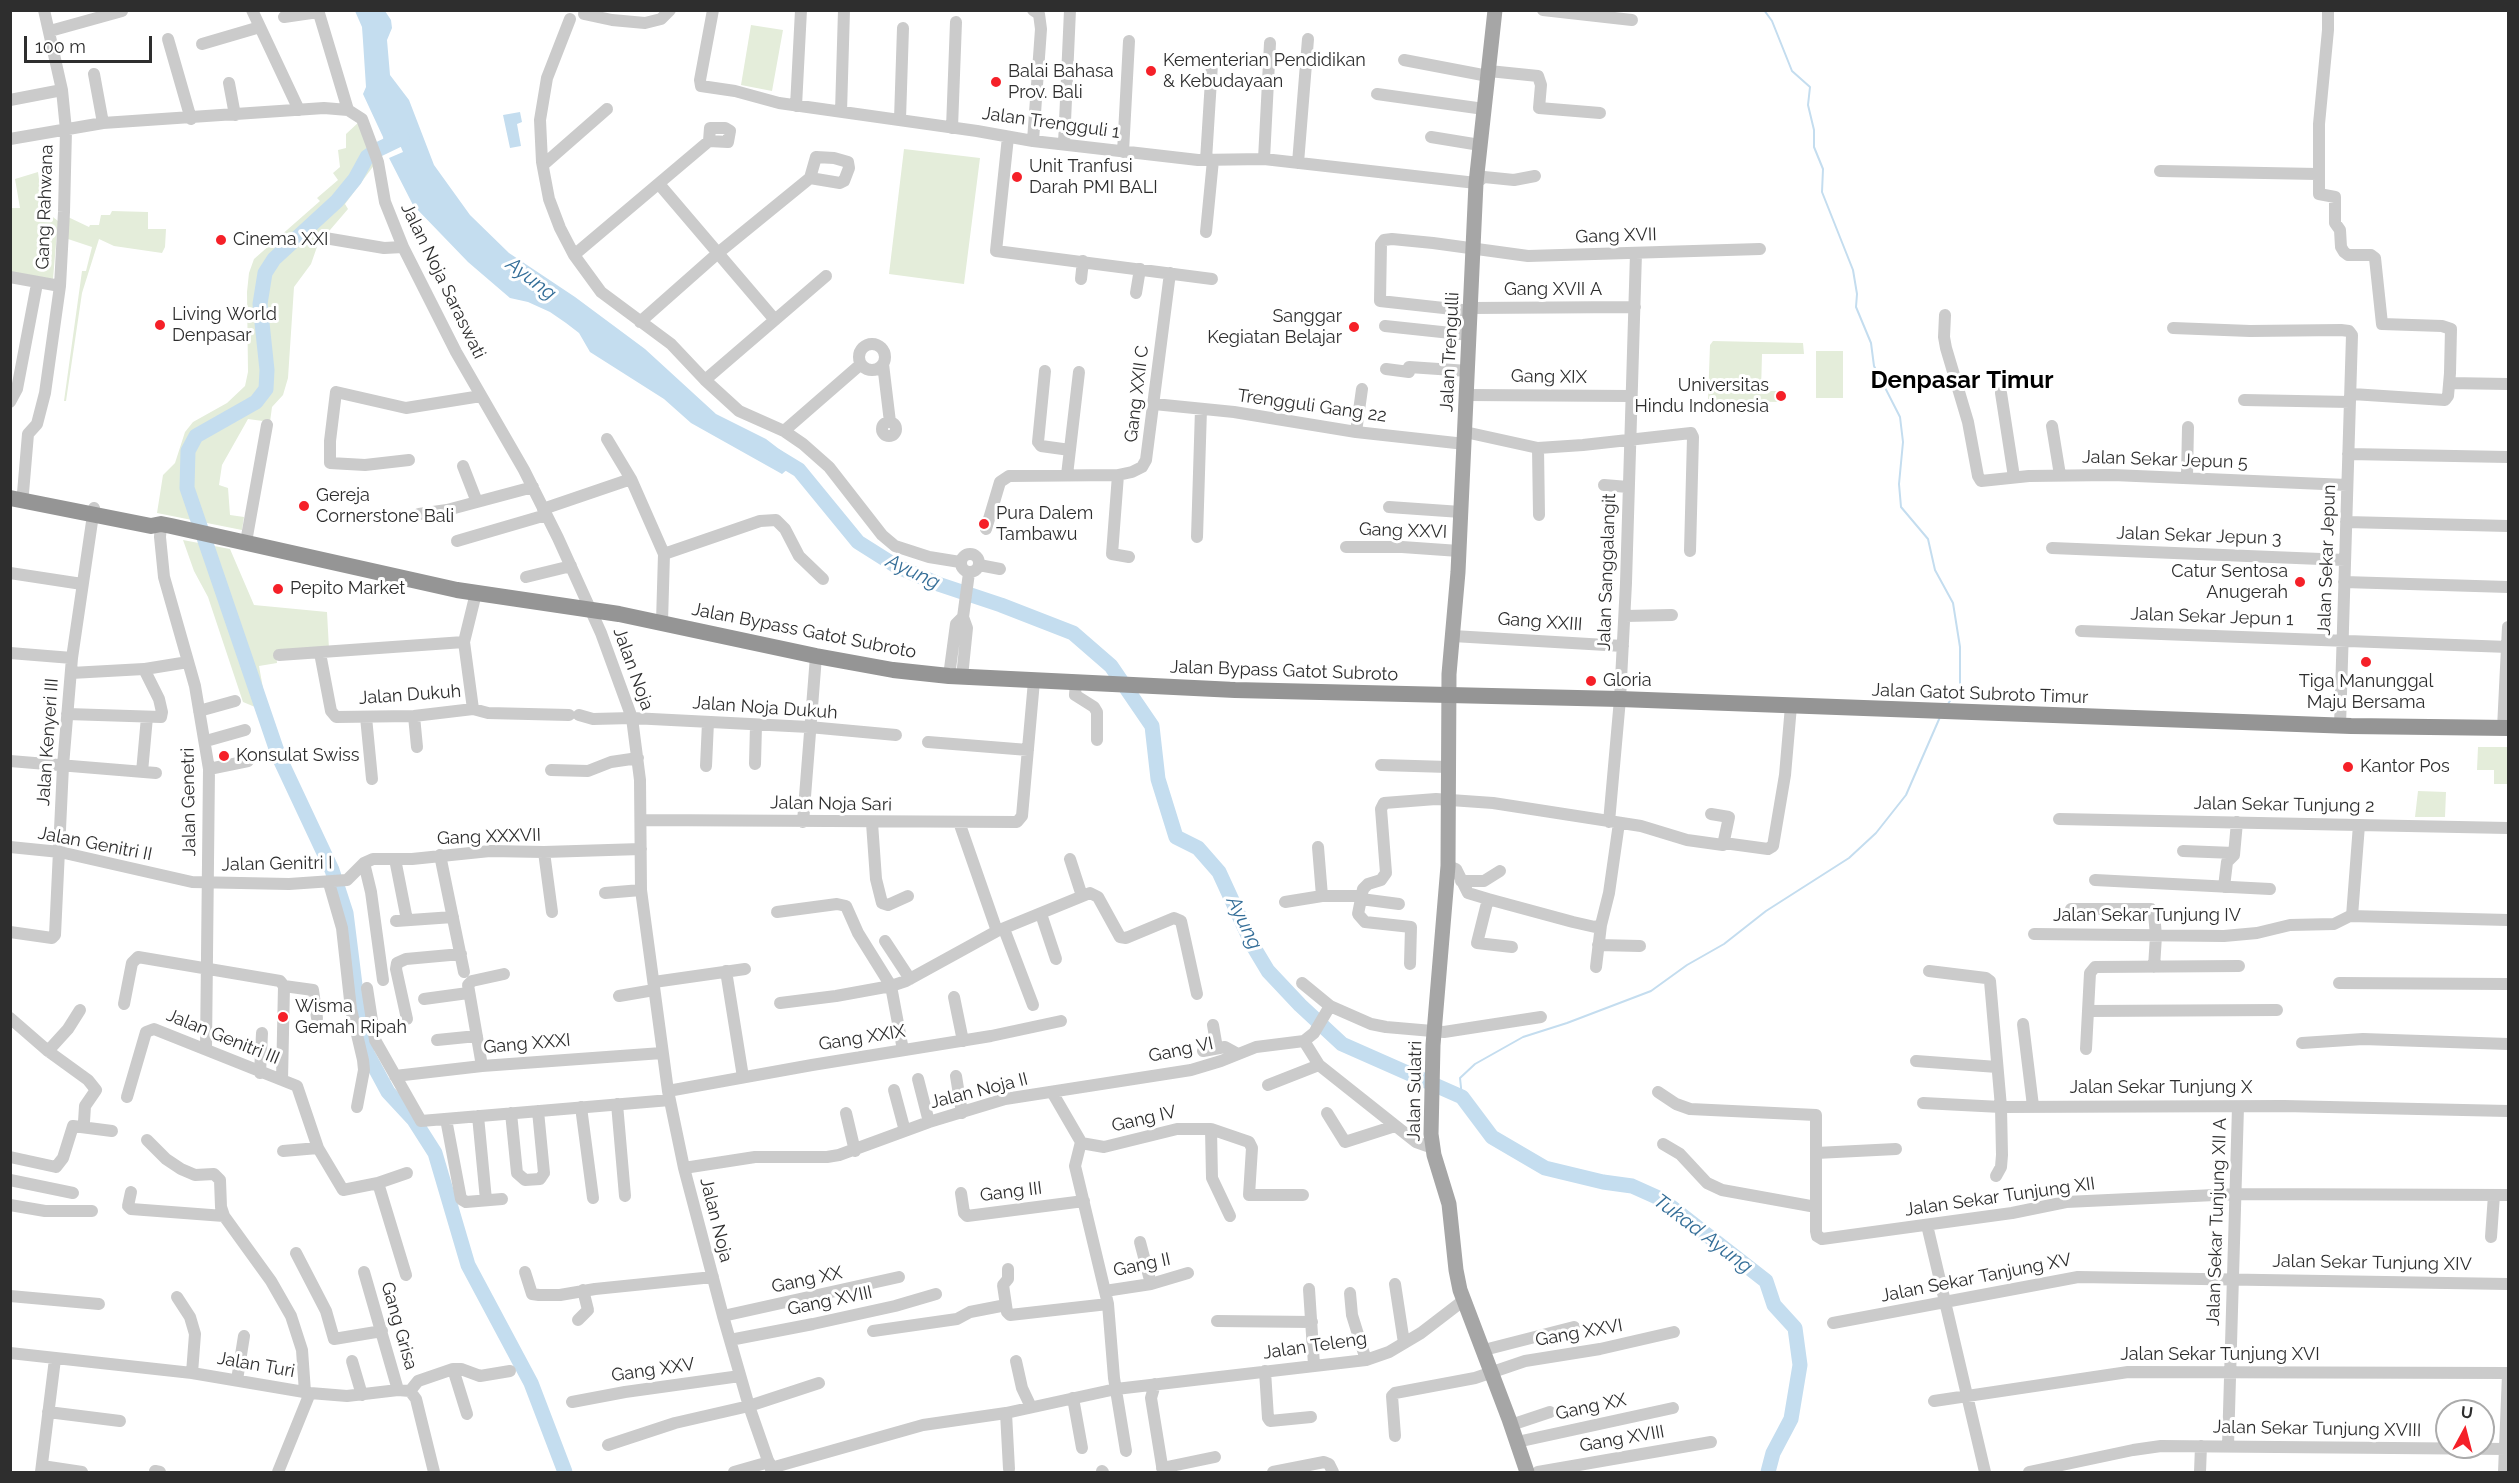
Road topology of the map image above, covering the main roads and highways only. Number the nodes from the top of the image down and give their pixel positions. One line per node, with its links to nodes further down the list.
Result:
1 (1495, 10): 3 (main road, Jalan Trengulli)
2 (15, 494): 3 (highway, Jalan Bypass Gatot Subroto)
3 (1450, 696): 4 (highway, Jalan Gatot Subroto Timur); 5 (main road, Jalan Sulatri)
4 (2506, 728)
5 (1527, 1473)

